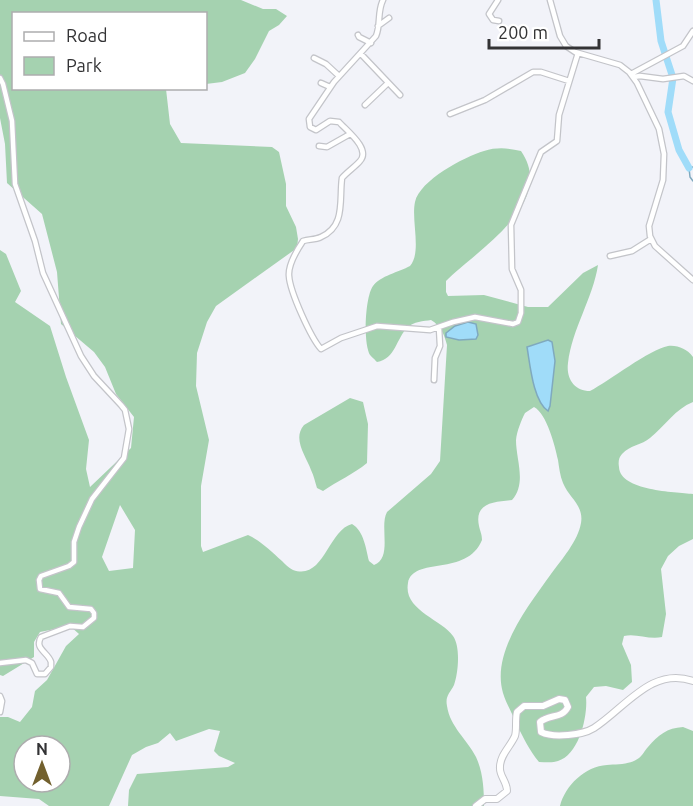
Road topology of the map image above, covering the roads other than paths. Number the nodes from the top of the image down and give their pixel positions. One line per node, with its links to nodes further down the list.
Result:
1 (383, 0): 6 (street)
2 (498, 0): 5 (street)
3 (550, 0): 10 (street)
4 (389, 18): 6 (street)
5 (499, 21)
6 (378, 26): 9 (street)
7 (693, 31): 14 (street)
8 (358, 34): 9 (street)
9 (371, 43): 11 (street)
10 (578, 53): 14 (street); 16 (street)
11 (361, 54): 13 (street); 19 (street)
12 (314, 57): 13 (street)
13 (339, 76): 20 (street)
14 (633, 76): 17 (street); 26 (street)
15 (0, 78): 31 (street)
16 (569, 81): 23 (street); 29 (street)
17 (693, 81)
18 (321, 83): 20 (street)
19 (388, 83): 21 (street); 22 (street)
20 (330, 87): 24 (street)
21 (400, 95)
22 (364, 105)
23 (450, 114)
24 (350, 134): 25 (street); 29 (street)
25 (319, 146)
26 (651, 239): 27 (street); 28 (street)
27 (610, 256)
28 (693, 280)
29 (439, 328): 30 (street)
30 (435, 380)
31 (0, 663)
32 (693, 681): 35 (main road)
33 (0, 696): 34 (street)
34 (0, 712)
35 (476, 806)

